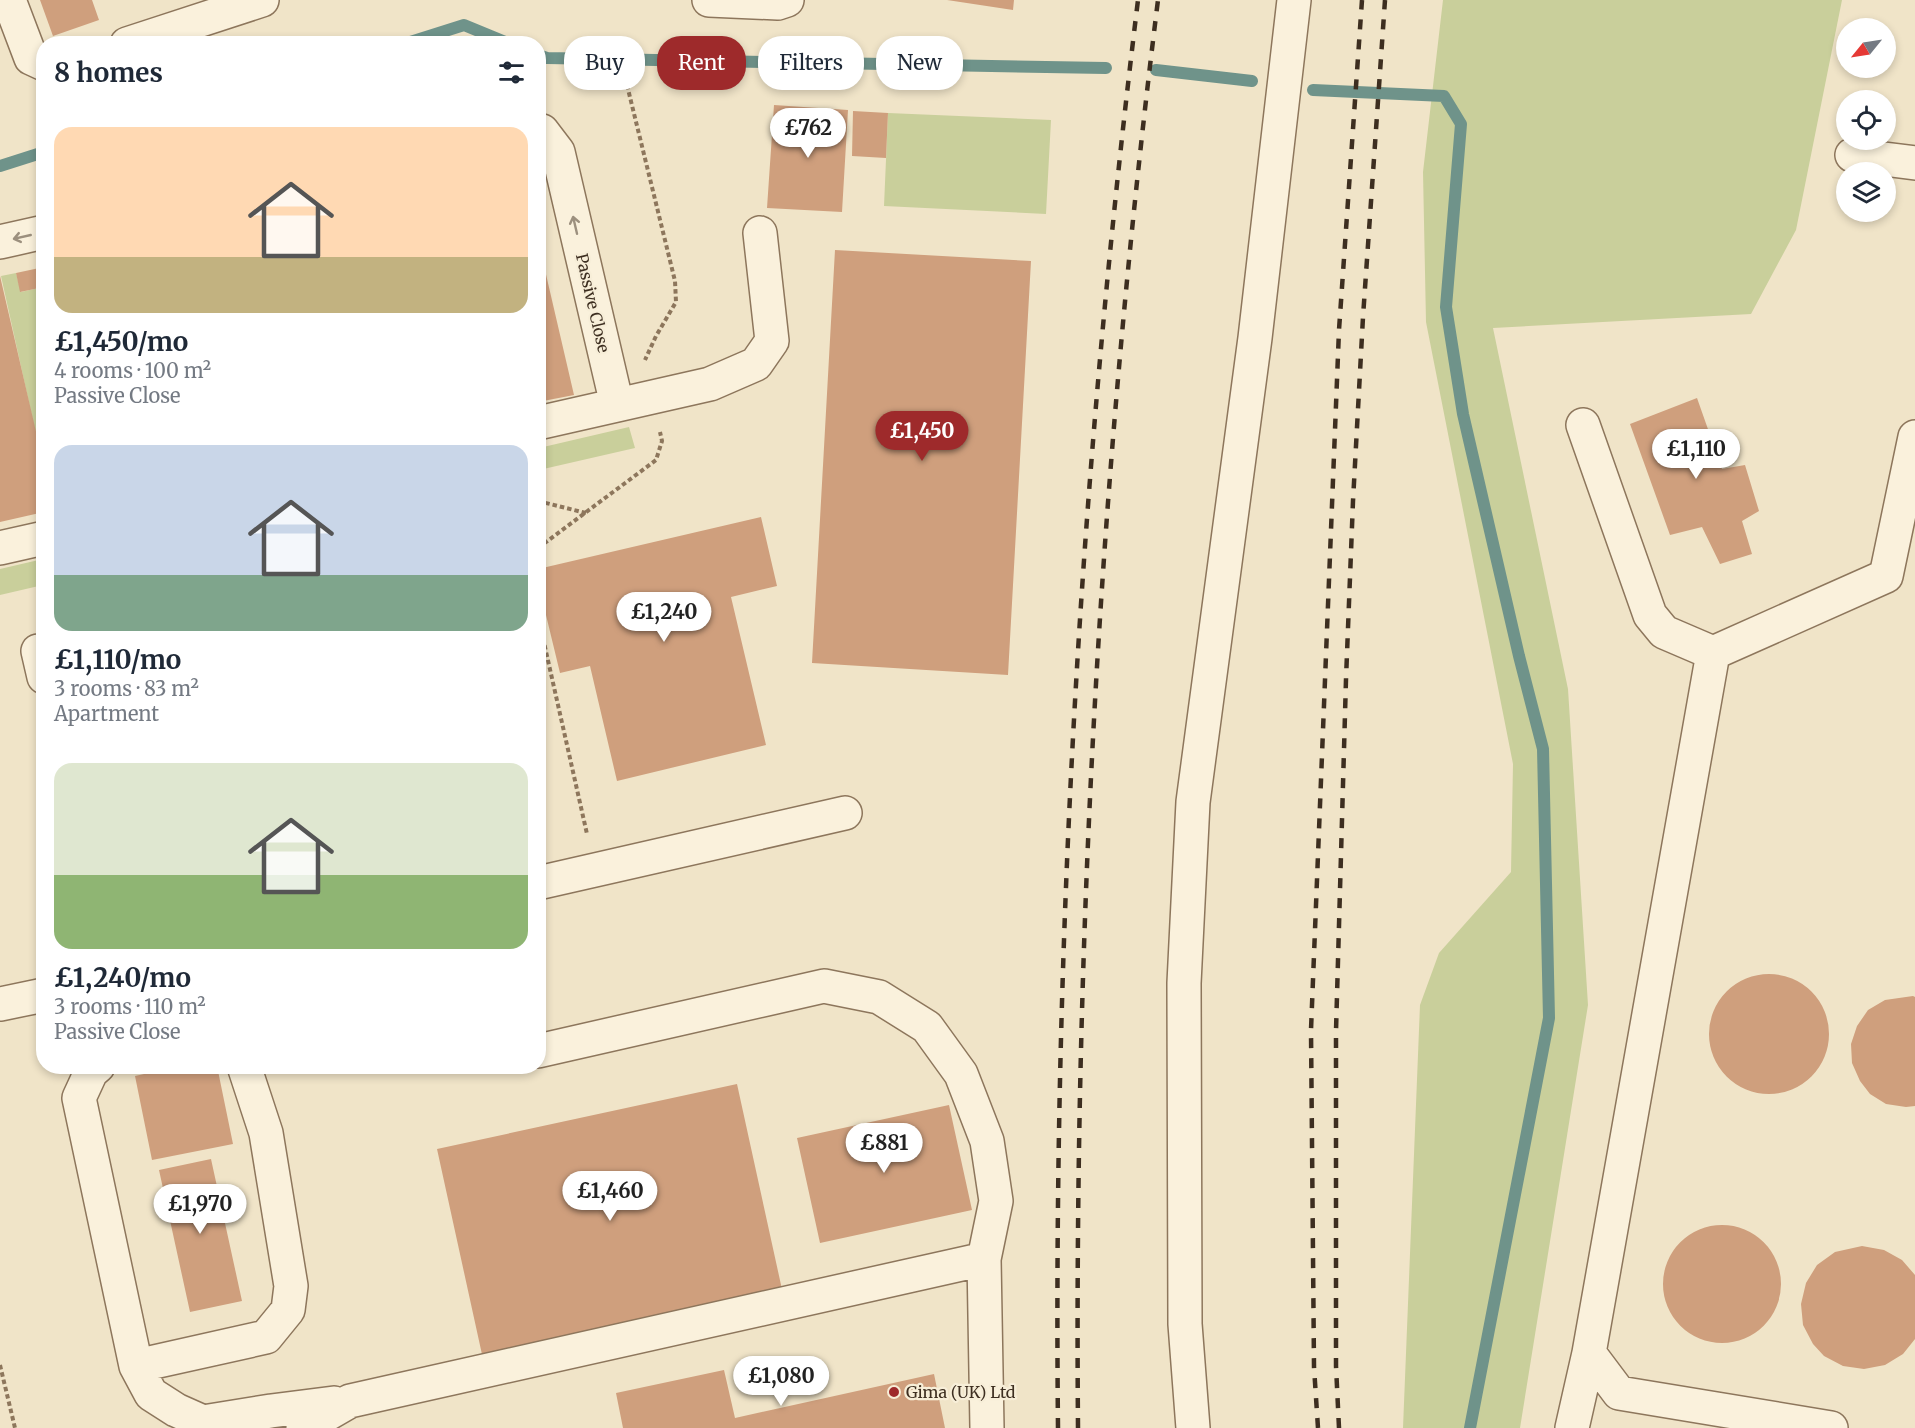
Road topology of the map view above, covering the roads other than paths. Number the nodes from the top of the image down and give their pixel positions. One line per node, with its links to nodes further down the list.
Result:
1 (9, 0): 7 (street)
2 (262, 0): 6 (street)
3 (709, 0): 4 (street)
4 (787, 0)
5 (1294, 0): 34 (street)
6 (152, 36)
7 (36, 60)
8 (546, 136): 14 (street, Passive Close, one-way to 8)
9 (1852, 155): 10 (street)
10 (1915, 163)
11 (760, 232): 14 (street)
12 (36, 234): 13 (street, one-way to 13)
13 (0, 242)
14 (617, 405): 15 (street)
15 (546, 421)
16 (1583, 425): 20 (street)
17 (1915, 437): 20 (street)
18 (36, 540): 19 (street)
19 (0, 548)
20 (1713, 653): 29 (street)
21 (845, 813): 22 (street)
22 (546, 881)
23 (36, 997): 24 (street)
24 (0, 1004)
25 (546, 1049): 28 (street)
26 (90, 1074): 30 (street)
27 (247, 1074): 30 (street)
28 (984, 1259): 31 (street); 33 (street)
29 (1589, 1353): 35 (street); 36 (street)
30 (136, 1366): 31 (street)
31 (350, 1401): 32 (street)
32 (303, 1428)
33 (987, 1428)
34 (1193, 1428)
35 (1572, 1428)
36 (1832, 1428)

